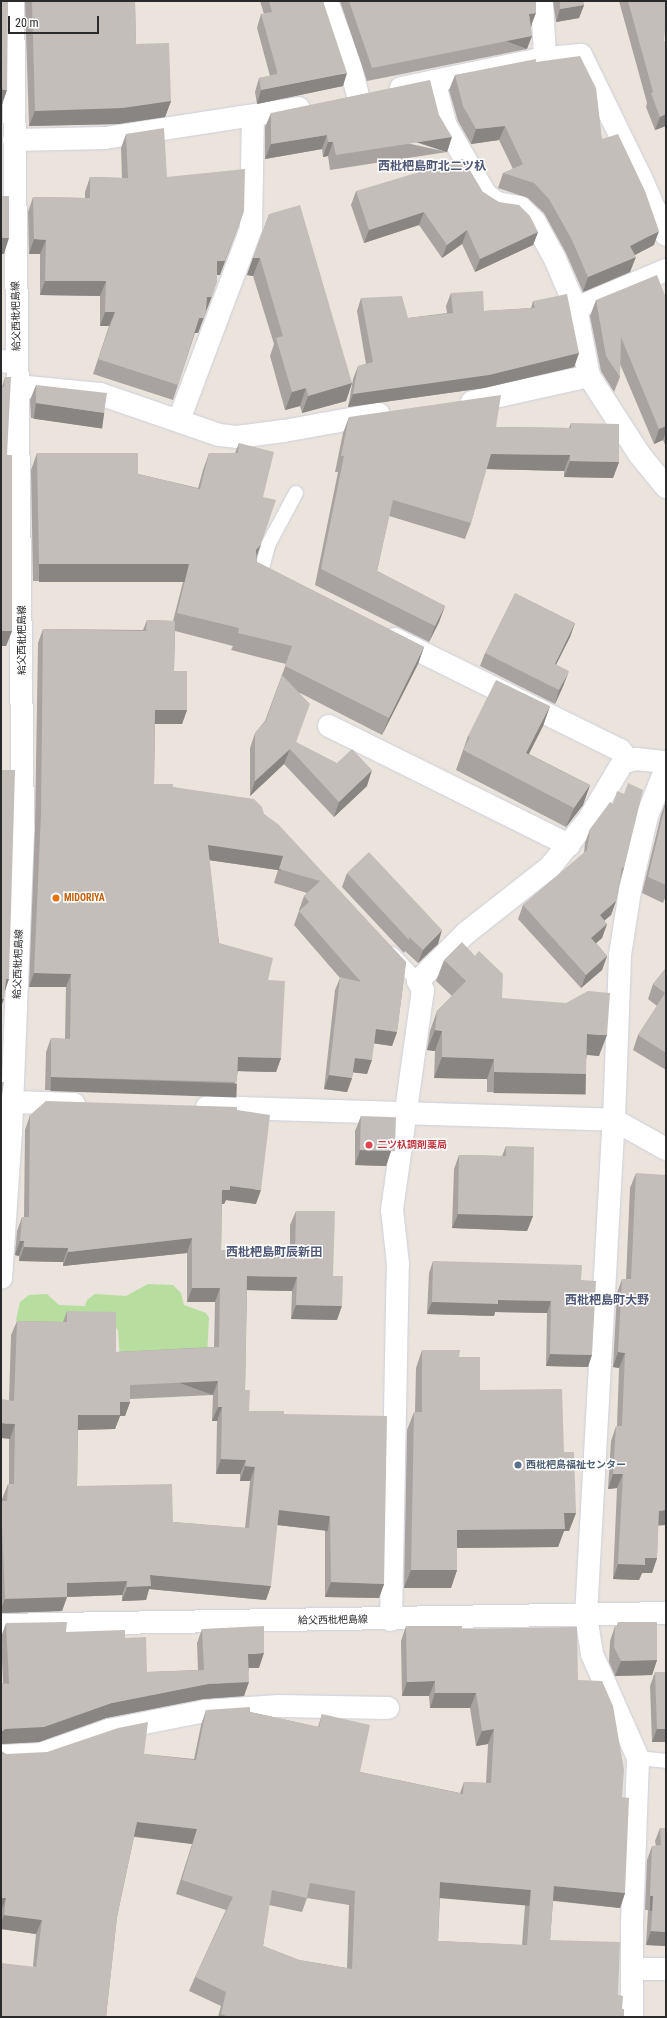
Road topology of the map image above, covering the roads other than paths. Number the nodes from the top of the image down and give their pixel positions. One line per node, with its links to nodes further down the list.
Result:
1 (13, 1): 8 (street, 給父西枇杷島線)
2 (327, 1): 6 (street)
3 (542, 1): 4 (street)
4 (545, 58): 5 (street); 9 (street)
5 (434, 81): 6 (street); 11 (street)
6 (358, 96): 7 (street)
7 (253, 117): 8 (street); 17 (street)
8 (14, 140): 12 (street, 給父西枇杷島線)
9 (666, 235)
10 (666, 270): 11 (street)
11 (576, 308): 13 (street)
12 (9, 362): 14 (street, 給父西枇杷島線)
13 (589, 376): 15 (street); 18 (street)
14 (17, 386): 17 (street); 29 (street, 給父西枇杷島線)
15 (452, 405)
16 (399, 411): 17 (street)
17 (179, 420)
18 (666, 487)
19 (296, 493): 20 (lane)
20 (261, 572): 21 (street)
21 (282, 582)
22 (374, 628): 24 (street)
23 (329, 726): 26 (street)
24 (629, 761): 25 (street); 26 (street)
25 (665, 773): 33 (street)
26 (568, 845): 28 (street)
27 (380, 941): 28 (lane)
28 (418, 981): 32 (street)
29 (12, 1102): 30 (street); 34 (street, 給父西枇杷島線)
30 (91, 1104)
31 (186, 1107): 32 (street)
32 (408, 1113): 33 (street); 39 (street)
33 (614, 1120): 35 (street); 38 (street)
34 (6, 1132): 36 (street, 給父西枇杷島線)
35 (666, 1149)
36 (1, 1278)
37 (666, 1613): 38 (street, 給父西枇杷島線)
38 (586, 1615): 39 (street, 給父西枇杷島線); 43 (street)
39 (391, 1620): 40 (street, 給父西枇杷島線)
40 (1, 1625)
41 (388, 1708): 42 (street)
42 (1, 1756)
43 (638, 1758): 44 (lane); 45 (street)
44 (666, 1761)
45 (632, 1969): 46 (street); 47 (street)
46 (666, 1969)
47 (632, 2017)

